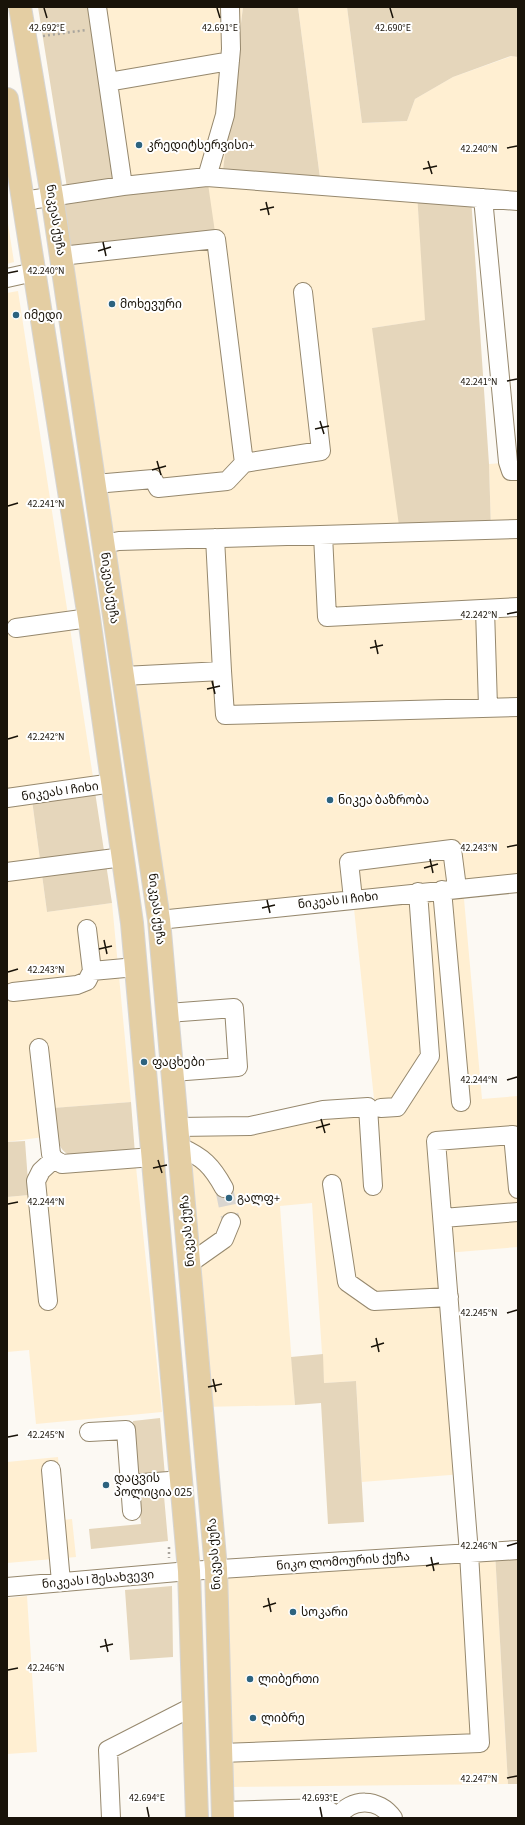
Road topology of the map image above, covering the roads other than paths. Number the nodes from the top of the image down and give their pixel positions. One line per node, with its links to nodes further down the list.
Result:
1 (20, 7): 9 (main road, ნიკეას ქუჩა)
2 (97, 7): 5 (street)
3 (230, 7): 4 (street)
4 (230, 60): 5 (street); 7 (street)
5 (108, 82): 8 (street)
6 (7, 99): 11 (main road, ნიკეას ქუჩა)
7 (207, 177): 8 (street); 10 (street)
8 (123, 186): 9 (street)
9 (52, 196): 11 (street); 13 (main road, ნიკეას ქუჩა)
10 (483, 198): 12 (street); 18 (street)
11 (23, 200): 14 (main road, ნიკეას ქუჩა)
12 (518, 201)
13 (61, 256): 17 (street); 19 (main road, ნიკეას ქუჩა)
14 (34, 272): 15 (street); 26 (main road, ნიკეას ქუჩა)
15 (7, 278)
16 (303, 292): 17 (street)
17 (244, 463): 19 (street)
18 (518, 471)
19 (95, 484): 23 (main road, ნიკეას ქუჩა)
20 (518, 529): 21 (street)
21 (323, 535): 22 (street); 25 (street)
22 (215, 538): 23 (street); 28 (street)
23 (104, 544): 29 (main road, ნიკეას ქუჩა)
24 (518, 608): 25 (street)
25 (485, 609): 30 (street)
26 (89, 618): 27 (street); 32 (main road, ნიკეას ქუჩა)
27 (16, 628)
28 (222, 671): 29 (street); 30 (street)
29 (123, 676): 40 (main road, ნიკეას ქუჩა)
30 (488, 707): 31 (street)
31 (518, 707)
32 (113, 783): 33 (street, ნიკეას I ჩიხი); 34 (main road, ნიკეას ქუჩა)
33 (7, 798)
34 (123, 857): 35 (street); 42 (main road, ნიკეას ქუჩა)
35 (7, 872)
36 (518, 883): 37 (street, ნიკეას II ჩიხი)
37 (450, 889): 38 (street, ნიკეას II ჩიხი); 39 (street); 48 (street)
38 (418, 892): 39 (street, ნიკეას II ჩიხი); 49 (street)
39 (353, 898): 40 (street, ნიკეას II ჩიხი)
40 (159, 920): 45 (main road, ნიკეას ქუჩა)
41 (87, 929): 43 (street)
42 (136, 967): 43 (street); 51 (main road, ნიკეას ქუჩა)
43 (92, 972): 44 (street)
44 (13, 992)
45 (168, 1014): 47 (main road, ნიკეას ქუჩა); 47 (street)
46 (39, 1048): 52 (street)
47 (173, 1072): 50 (main road, ნიკეას ქუჩა)
48 (461, 1102)
49 (381, 1108)
50 (179, 1137): 54 (street); 55 (street); 60 (main road, ნიკეას ქუჩა)
51 (153, 1158): 52 (street); 65 (main road, ნიკეას ქუჩა)
52 (54, 1159): 62 (street)
53 (332, 1184): 61 (street)
54 (373, 1186)
55 (224, 1188)
56 (518, 1189): 58 (street)
57 (518, 1212): 58 (street)
58 (443, 1218): 61 (street)
59 (231, 1222): 60 (street)
60 (190, 1263): 70 (main road, ნიკეას ქუჩა)
61 (449, 1297): 69 (street)
62 (48, 1301)
63 (89, 1432): 66 (street)
64 (50, 1470): 72 (street)
65 (182, 1480): 66 (street); 71 (main road, ნიკეას ქუჩა)
66 (130, 1484): 67 (street)
67 (132, 1511)
68 (518, 1550): 69 (street, ნიკო ლომოურის ქუჩა)
69 (469, 1553): 70 (street, ნიკო ლომოურის ქუჩა); 75 (street)
70 (216, 1569): 71 (street, ნიკო ლომოურის ქუჩა); 75 (main road, ნიკეას ქუჩა)
71 (189, 1571): 72 (street, ნიკეას I შესახვევი); 74 (main road, ნიკეას ქუჩა)
72 (61, 1582): 73 (street, ნიკეას I შესახვევი)
73 (7, 1587)
74 (194, 1706): 78 (street); 79 (main road, ნიკეას ქუჩა)
75 (221, 1753): 76 (main road, ნიკეას ქუჩა)
76 (223, 1814): 77 (street)
77 (338, 1817): 80 (street)
78 (111, 1818)
79 (197, 1818)
80 (393, 1818)

